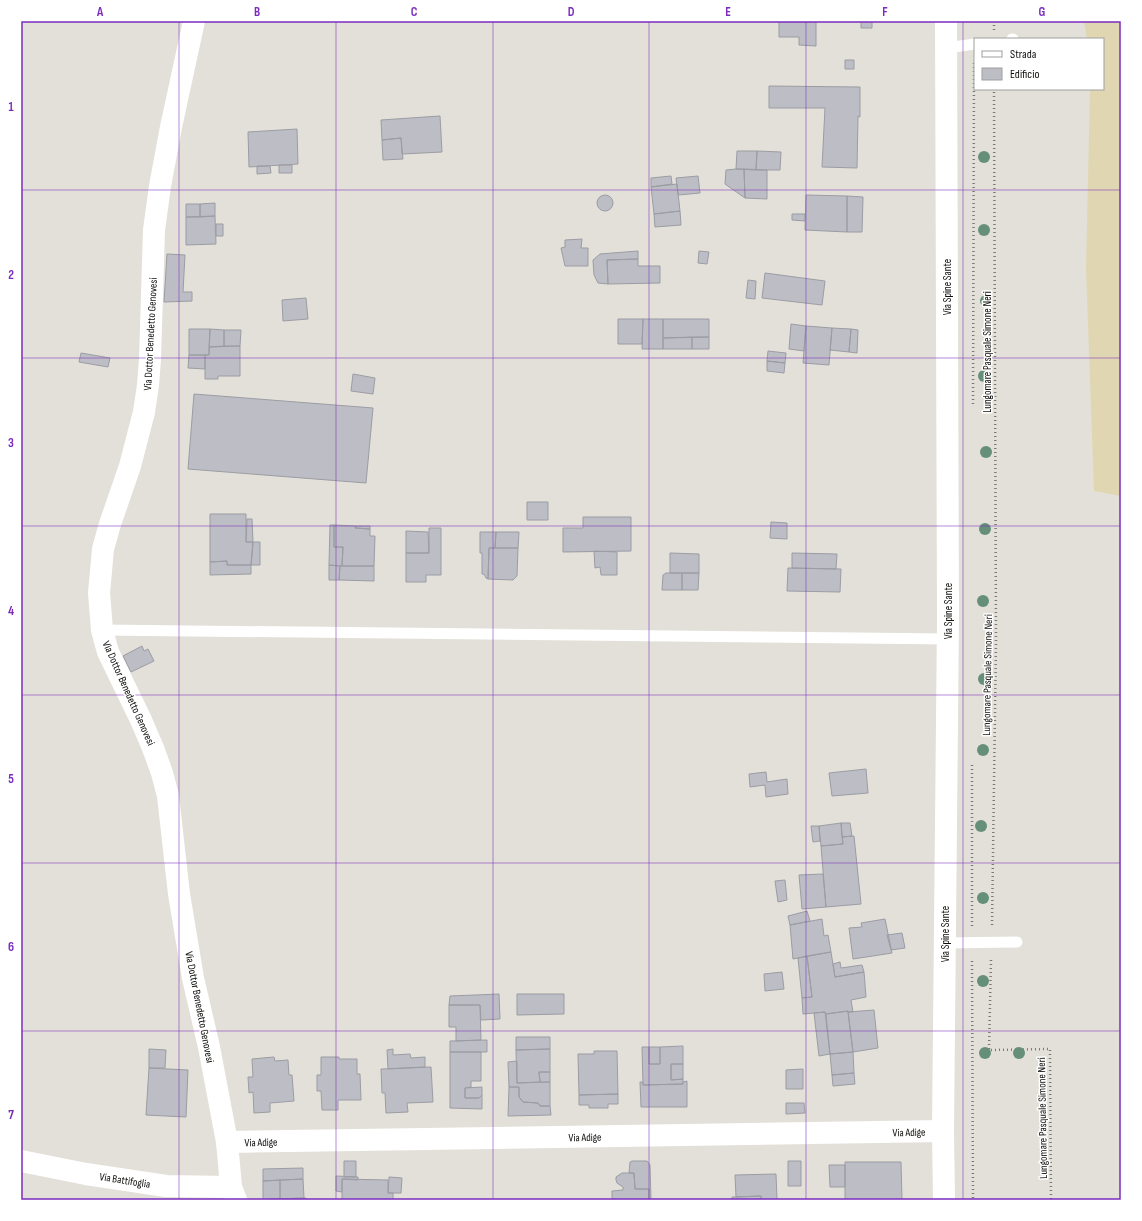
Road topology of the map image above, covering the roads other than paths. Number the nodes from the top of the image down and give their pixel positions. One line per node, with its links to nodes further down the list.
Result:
1 (194, 21): 5 (street, Via Dottor Benedetto Genovesi)
2 (946, 21): 4 (street, Via Spine Sante)
3 (974, 44): 4 (lane)
4 (946, 48): 6 (street, Via Spine Sante)
5 (102, 630): 6 (lane); 10 (street, Via Dottor Benedetto Genovesi)
6 (948, 639): 8 (street, Via Spine Sante)
7 (1017, 942): 8 (lane)
8 (944, 943): 9 (street, Via Spine Sante)
9 (943, 1131): 10 (street, Via Adige); 13 (street, Via Spine Sante)
10 (227, 1142): 12 (street, Via Dottor Benedetto Genovesi)
11 (21, 1161): 12 (street, Via Battifoglia)
12 (233, 1194)
13 (944, 1200)

